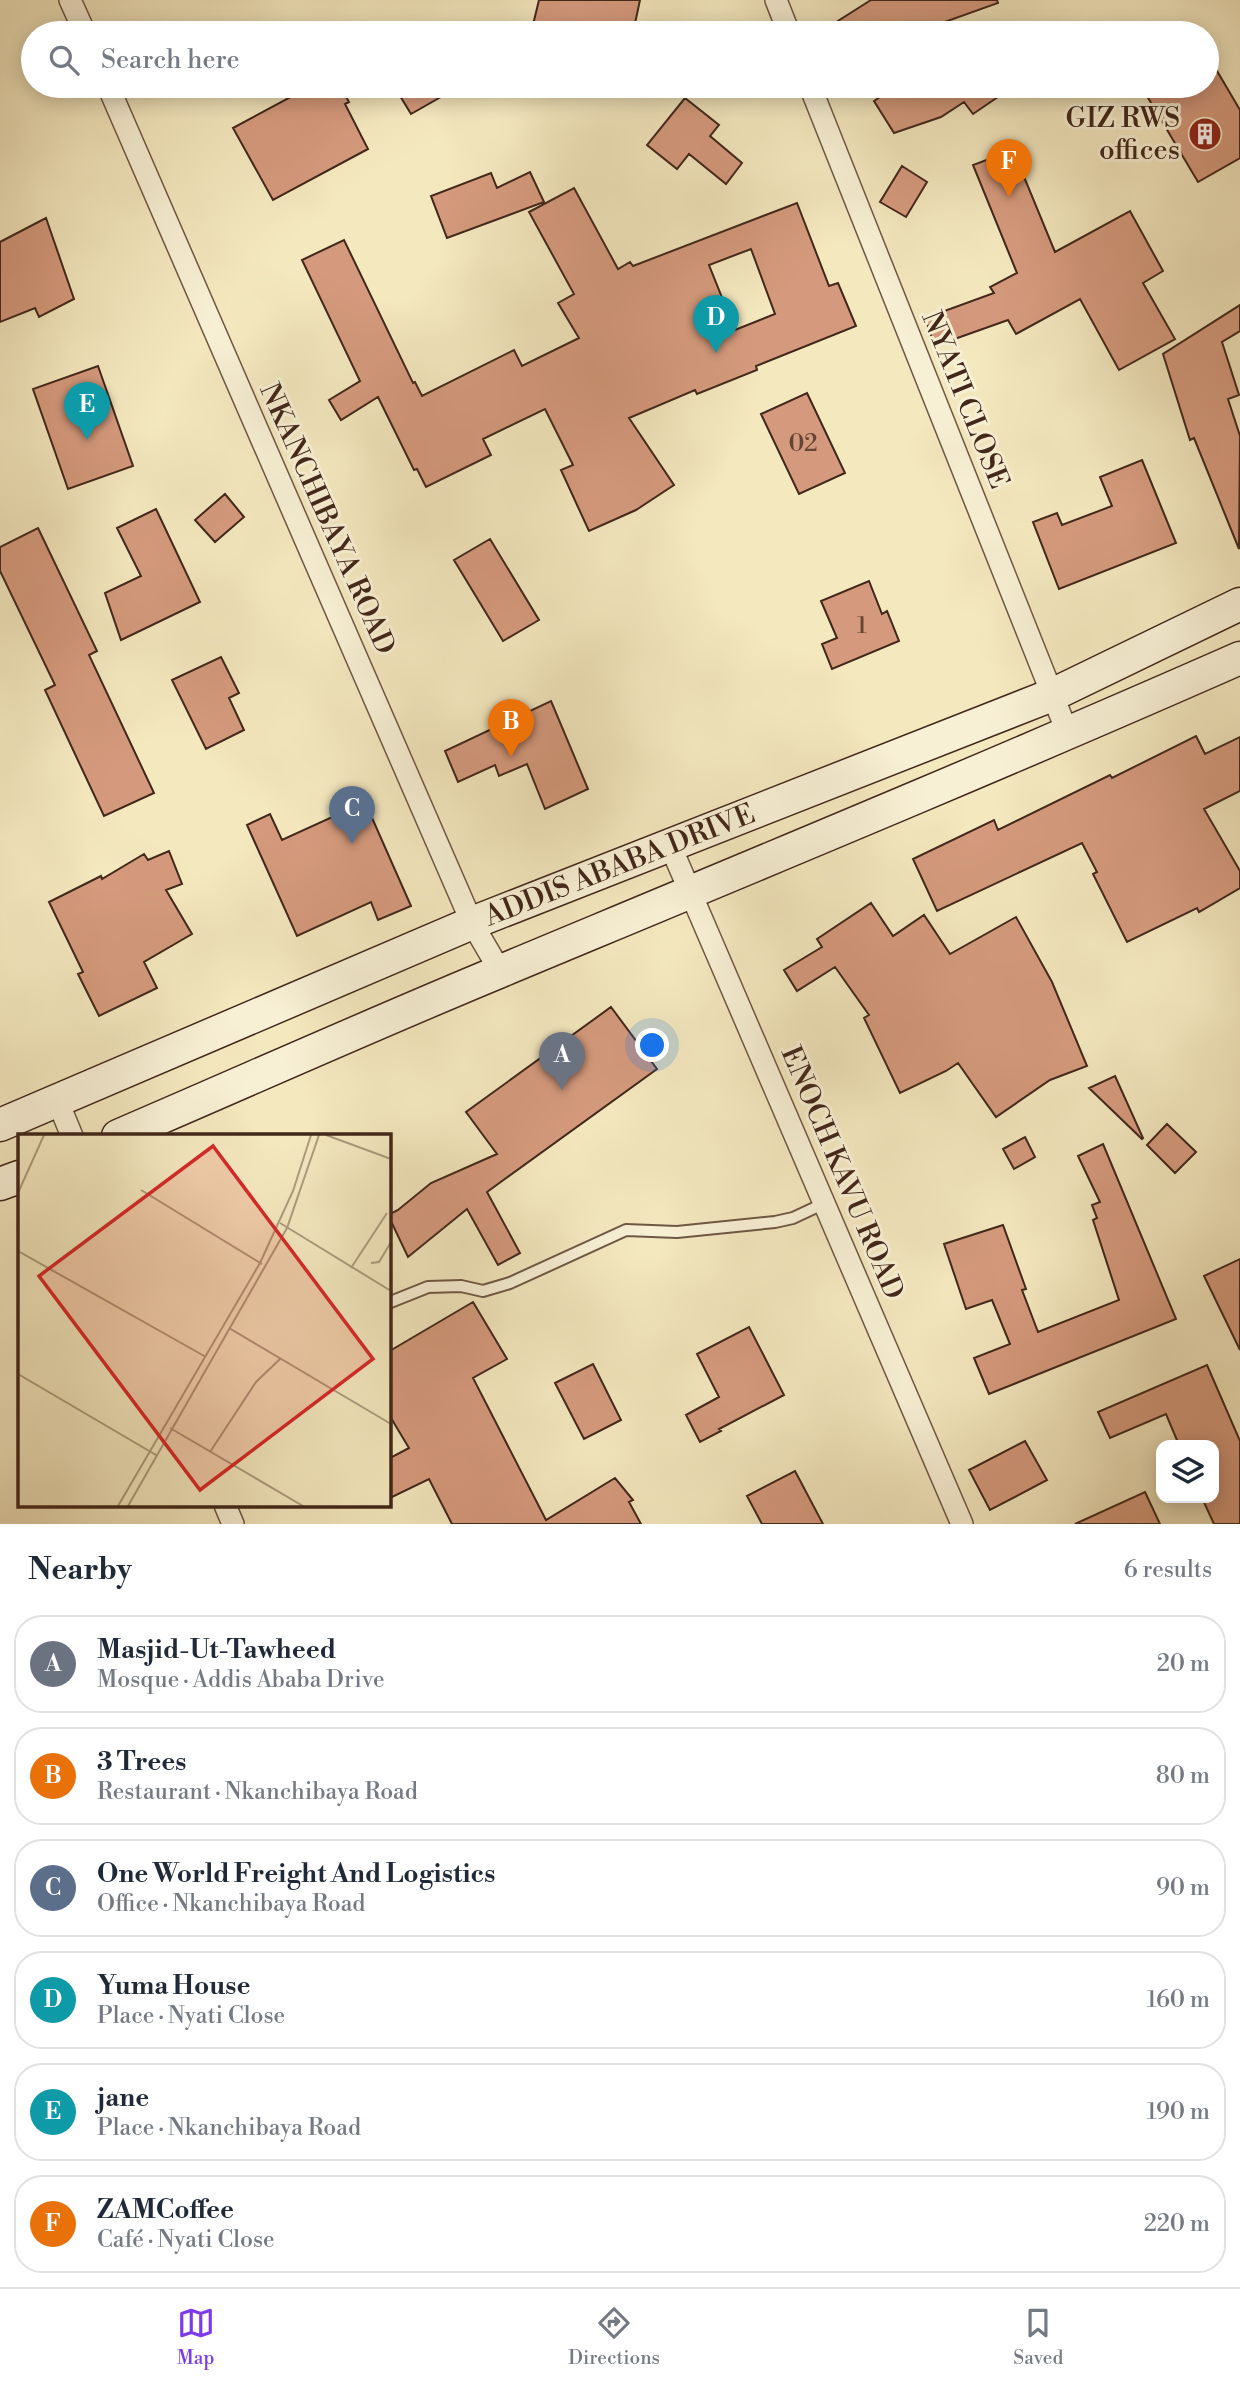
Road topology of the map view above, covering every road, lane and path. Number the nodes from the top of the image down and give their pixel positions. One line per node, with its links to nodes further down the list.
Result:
1 (71, 0): 3 (street)
2 (776, 0): 4 (street)
3 (80, 21)
4 (784, 21)
5 (113, 98): 13 (street, NKANCHIBAYA ROAD)
6 (815, 98): 9 (street, NYATI CLOSE)
7 (1240, 604): 9 (main road, ADDIS ABABA DRIVE)
8 (1240, 658): 10 (main road, ADDIS ABABA DRIVE)
9 (1052, 695): 10 (street, NYATI CLOSE); 11 (main road, ADDIS ABABA DRIVE)
10 (1068, 734): 12 (main road, ADDIS ABABA DRIVE)
11 (670, 845): 12 (street, ENOCH KAVU ROAD); 13 (main road, ADDIS ABABA DRIVE)
12 (691, 893): 14 (main road, ADDIS ABABA DRIVE); 21 (street, ENOCH KAVU ROAD)
13 (472, 923): 14 (street, NKANCHIBAYA ROAD); 15 (main road, ADDIS ABABA DRIVE)
14 (500, 971): 18 (main road, ADDIS ABABA DRIVE)
15 (58, 1102): 16 (main road, ADDIS ABABA DRIVE); 17 (street)
16 (0, 1125)
17 (71, 1134)
18 (123, 1134)
19 (18, 1177): 20 (main road)
20 (0, 1184)
21 (825, 1203): 22 (lane); 25 (street, ENOCH KAVU ROAD)
22 (390, 1302)
23 (225, 1506): 24 (street)
24 (233, 1524)
25 (962, 1524)

